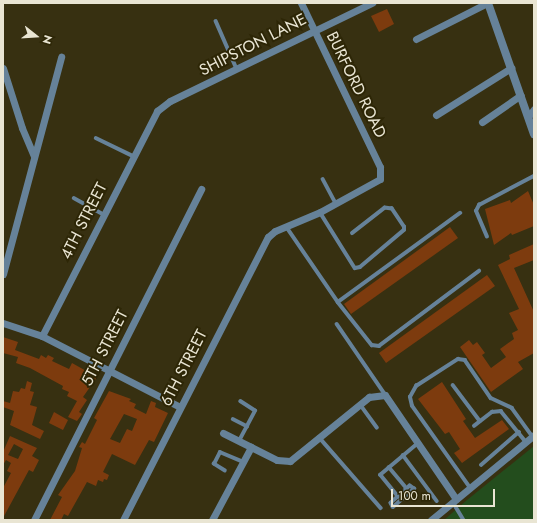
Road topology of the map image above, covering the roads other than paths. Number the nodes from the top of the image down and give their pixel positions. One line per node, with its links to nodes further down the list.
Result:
1 (301, 3): 5 (street, BURFORD ROAD)
2 (488, 3): 6 (street); 9 (street)
3 (368, 4): 5 (street, SHIPSTON LANE)
4 (216, 21): 10 (lane)
5 (313, 30): 10 (street, SHIPSTON LANE); 25 (street, BURFORD ROAD)
6 (416, 39)
7 (61, 57): 19 (street)
8 (3, 68): 19 (street)
9 (511, 68): 11 (street); 13 (street)
10 (237, 69): 15 (street, SHIPSTON LANE)
11 (521, 95): 14 (street); 16 (street)
12 (534, 109): 14 (street)
13 (436, 115)
14 (528, 117): 17 (street)
15 (152, 119): 20 (street, 4TH STREET)
16 (482, 122)
17 (534, 134)
18 (96, 138): 20 (lane)
19 (34, 156): 33 (street)
20 (133, 156): 28 (street, 4TH STREET)
21 (534, 176): 31 (lane)
22 (323, 179): 25 (lane)
23 (201, 190): 38 (street, 5TH STREET)
24 (74, 198): 28 (lane)
25 (336, 203): 26 (street)
26 (320, 212): 29 (street); 30 (lane)
27 (460, 213): 34 (lane)
28 (103, 214): 37 (street, 4TH STREET)
29 (286, 226): 34 (lane); 43 (street, 6TH STREET)
30 (353, 233)
31 (487, 237)
32 (479, 271): 34 (lane)
33 (3, 274)
34 (338, 302)
35 (3, 323): 37 (street)
36 (337, 324): 40 (lane)
37 (42, 336): 38 (street)
38 (110, 371): 43 (street); 68 (street, 5TH STREET)
39 (453, 385): 45 (lane)
40 (385, 395): 42 (street); 55 (street)
41 (241, 402): 46 (lane)
42 (360, 404): 48 (lane); 52 (street)
43 (180, 407): 69 (street, 6TH STREET)
44 (233, 419): 46 (lane)
45 (480, 421): 47 (lane); 49 (lane)
46 (247, 426): 53 (lane)
47 (474, 426)
48 (377, 427)
49 (519, 432): 54 (lane); 59 (lane)
50 (223, 433): 53 (street)
51 (533, 436): 54 (street); 63 (lane)
52 (319, 438): 56 (street); 67 (lane)
53 (239, 441): 56 (street)
54 (526, 442): 63 (street)
55 (418, 443): 57 (lane); 65 (street)
56 (251, 447): 58 (street)
57 (403, 456): 60 (lane); 66 (lane)
58 (242, 462): 61 (lane); 70 (street)
59 (481, 465)
60 (389, 467): 62 (lane); 64 (lane)
61 (225, 471)
62 (405, 486)
63 (470, 488): 65 (street)
64 (398, 498): 64 (lane)
65 (455, 500): 71 (street); 72 (lane)
66 (437, 501)
67 (381, 508)
68 (34, 520)
69 (123, 520)
70 (212, 520)
71 (431, 520)
72 (464, 520)

